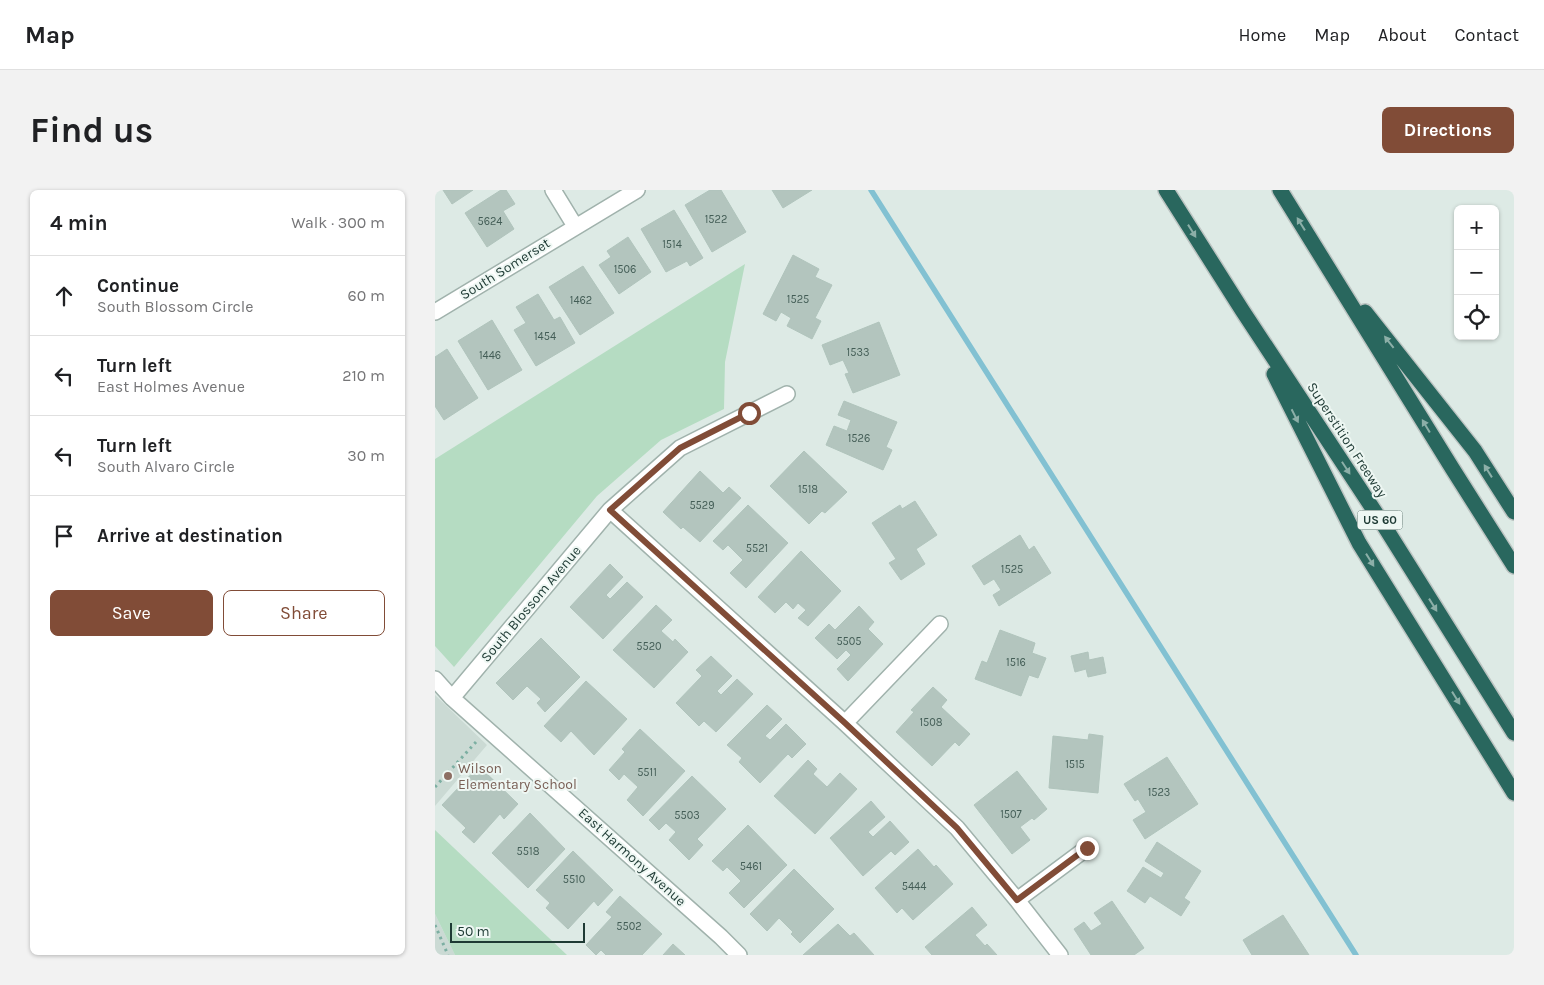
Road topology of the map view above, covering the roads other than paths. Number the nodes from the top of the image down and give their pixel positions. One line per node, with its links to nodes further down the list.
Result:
1 (553, 190): 5 (street)
2 (637, 190): 5 (street, South Somerset)
3 (1166, 190): 7 (highway, Superstition Freeway / US 60, one-way to 7)
4 (1280, 190): 6 (highway, one-way to 4)
5 (575, 226): 8 (street, South Somerset)
6 (1323, 257): 11 (highway, one-way to 6); 12 (highway, one-way to 6)
7 (1242, 310): 17 (highway, Superstition Freeway / US 60, one-way to 17); 18 (highway, one-way to 18)
8 (435, 312)
9 (787, 394): 10 (street, South Blossom Avenue)
10 (610, 510): 15 (street, South Blossom Avenue); 16 (street)
11 (1514, 512)
12 (1514, 566)
13 (940, 624): 16 (street)
14 (435, 680): 15 (street, East Harmony Avenue)
15 (451, 698): 21 (street, East Harmony Avenue)
16 (845, 723): 20 (street)
17 (1514, 733)
18 (1514, 793)
19 (1087, 848): 20 (street)
20 (1017, 900): 22 (street)
21 (739, 955)
22 (1060, 955)

